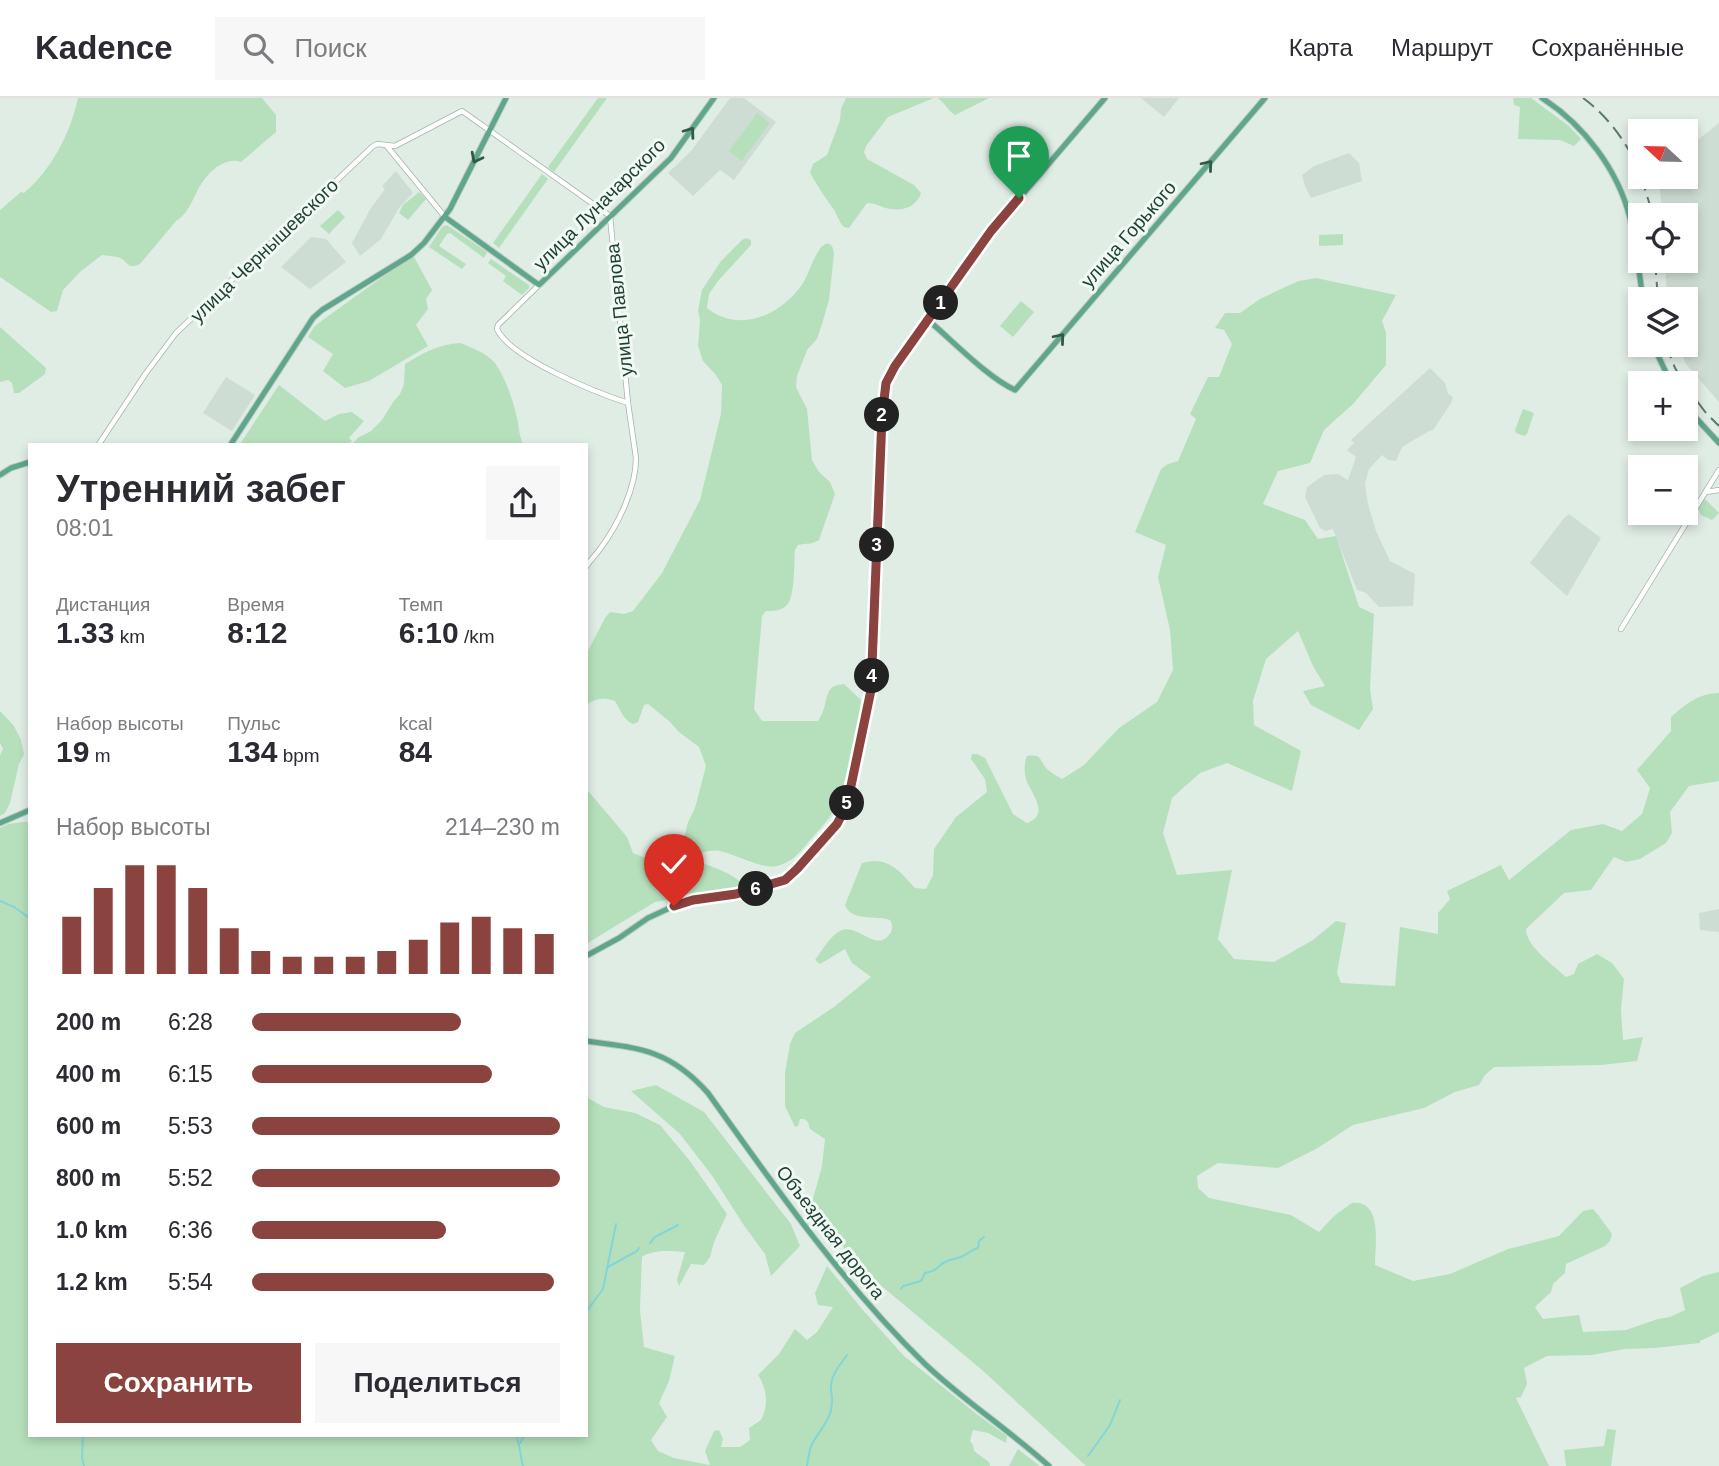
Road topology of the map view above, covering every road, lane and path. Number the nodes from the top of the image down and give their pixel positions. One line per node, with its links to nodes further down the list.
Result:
1 (506, 98): 6 (main road)
2 (714, 98): 8 (main road, улица Луначарского, one-way to 2)
3 (1105, 98): 12 (main road)
4 (1265, 98): 12 (main road, улица Горького, one-way to 4)
5 (1542, 98): 11 (main road)
6 (490, 131): 7 (street, улица Чернышевского); 8 (street); 9 (main road, one-way to 9)
7 (386, 145): 9 (street); 16 (street, улица Чернышевского)
8 (610, 216): 10 (main road, улица Луначарского); 14 (street, улица Павлова)
9 (445, 217): 10 (main road); 17 (main road)
10 (539, 285): 13 (street, улица Луначарского)
11 (1641, 287)
12 (928, 320): 28 (main road)
13 (498, 325): 14 (street, улица Павлова)
14 (628, 403): 24 (street, улица Павлова)
15 (1698, 420): 18 (main road)
16 (100, 443)
17 (232, 443)
18 (1719, 443)
19 (28, 463): 21 (main road)
20 (1719, 470): 23 (street)
21 (0, 475)
22 (1719, 490): 23 (street)
23 (1706, 492): 25 (street)
24 (588, 564)
25 (1620, 629)
26 (28, 811): 27 (main road)
27 (0, 823)
28 (588, 955)
29 (588, 1041): 30 (main road, Объездная дорога)
30 (1049, 1466)

